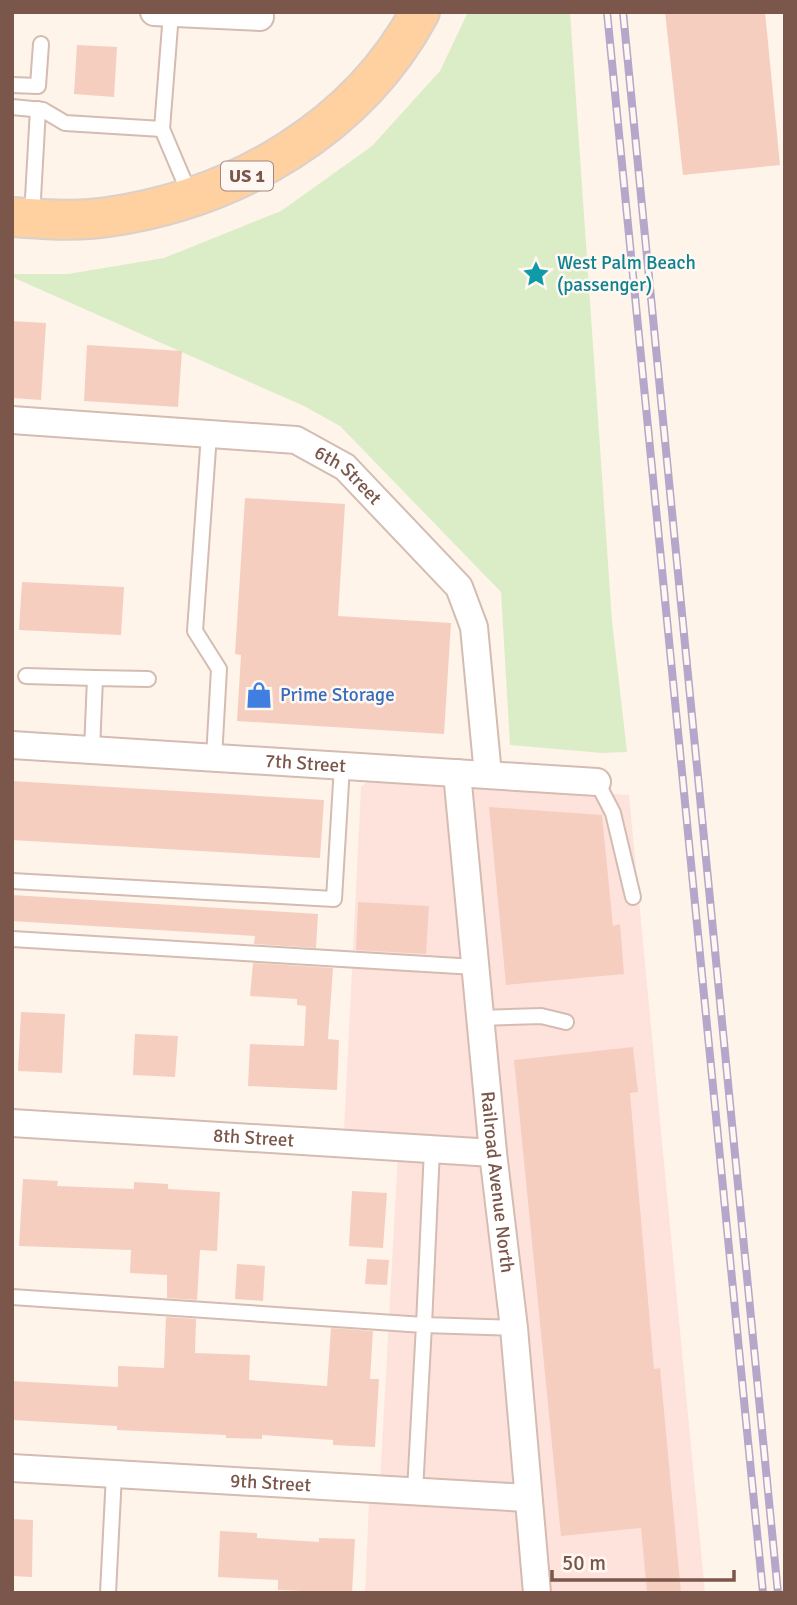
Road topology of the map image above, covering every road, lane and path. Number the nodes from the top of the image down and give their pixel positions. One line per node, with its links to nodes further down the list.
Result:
1 (420, 12): 9 (main road, US 1)
2 (162, 13): 3 (street); 8 (lane)
3 (260, 17)
4 (41, 44): 5 (lane)
5 (12, 85)
6 (12, 107): 7 (lane)
7 (38, 109): 8 (lane); 10 (lane)
8 (162, 128): 9 (lane)
9 (191, 198): 10 (main road, US 1)
10 (22, 218)
11 (12, 420): 12 (street, 6th Street)
12 (209, 434): 18 (lane); 21 (street, 6th Street)
13 (26, 676): 14 (lane)
14 (95, 678): 15 (lane); 17 (lane)
15 (148, 679)
16 (12, 745): 17 (street, 7th Street)
17 (92, 750): 18 (street, 7th Street)
18 (214, 758): 19 (street, 7th Street)
19 (342, 766): 20 (street, 7th Street); 23 (lane)
20 (457, 773): 21 (street, 7th Street); 26 (street, Railroad Avenue North)
21 (488, 775): 22 (street, 7th Street)
22 (597, 782): 24 (lane)
23 (12, 881)
24 (634, 898)
25 (12, 939): 26 (lane)
26 (475, 967): 27 (street, Railroad Avenue North)
27 (480, 1018): 28 (lane); 31 (street, Railroad Avenue North)
28 (566, 1023)
29 (12, 1123): 30 (street, 8th Street)
30 (432, 1149): 31 (street, 8th Street); 33 (lane)
31 (494, 1153): 34 (street, Railroad Avenue North)
32 (12, 1297): 33 (lane)
33 (424, 1325): 34 (lane); 37 (lane)
34 (514, 1328): 38 (street, Railroad Avenue North)
35 (12, 1468): 36 (street, 9th Street)
36 (114, 1474): 37 (street, 9th Street); 39 (lane)
37 (415, 1491): 38 (street, 9th Street)
38 (527, 1497): 40 (street, Railroad Avenue North)
39 (108, 1593)
40 (537, 1593)

